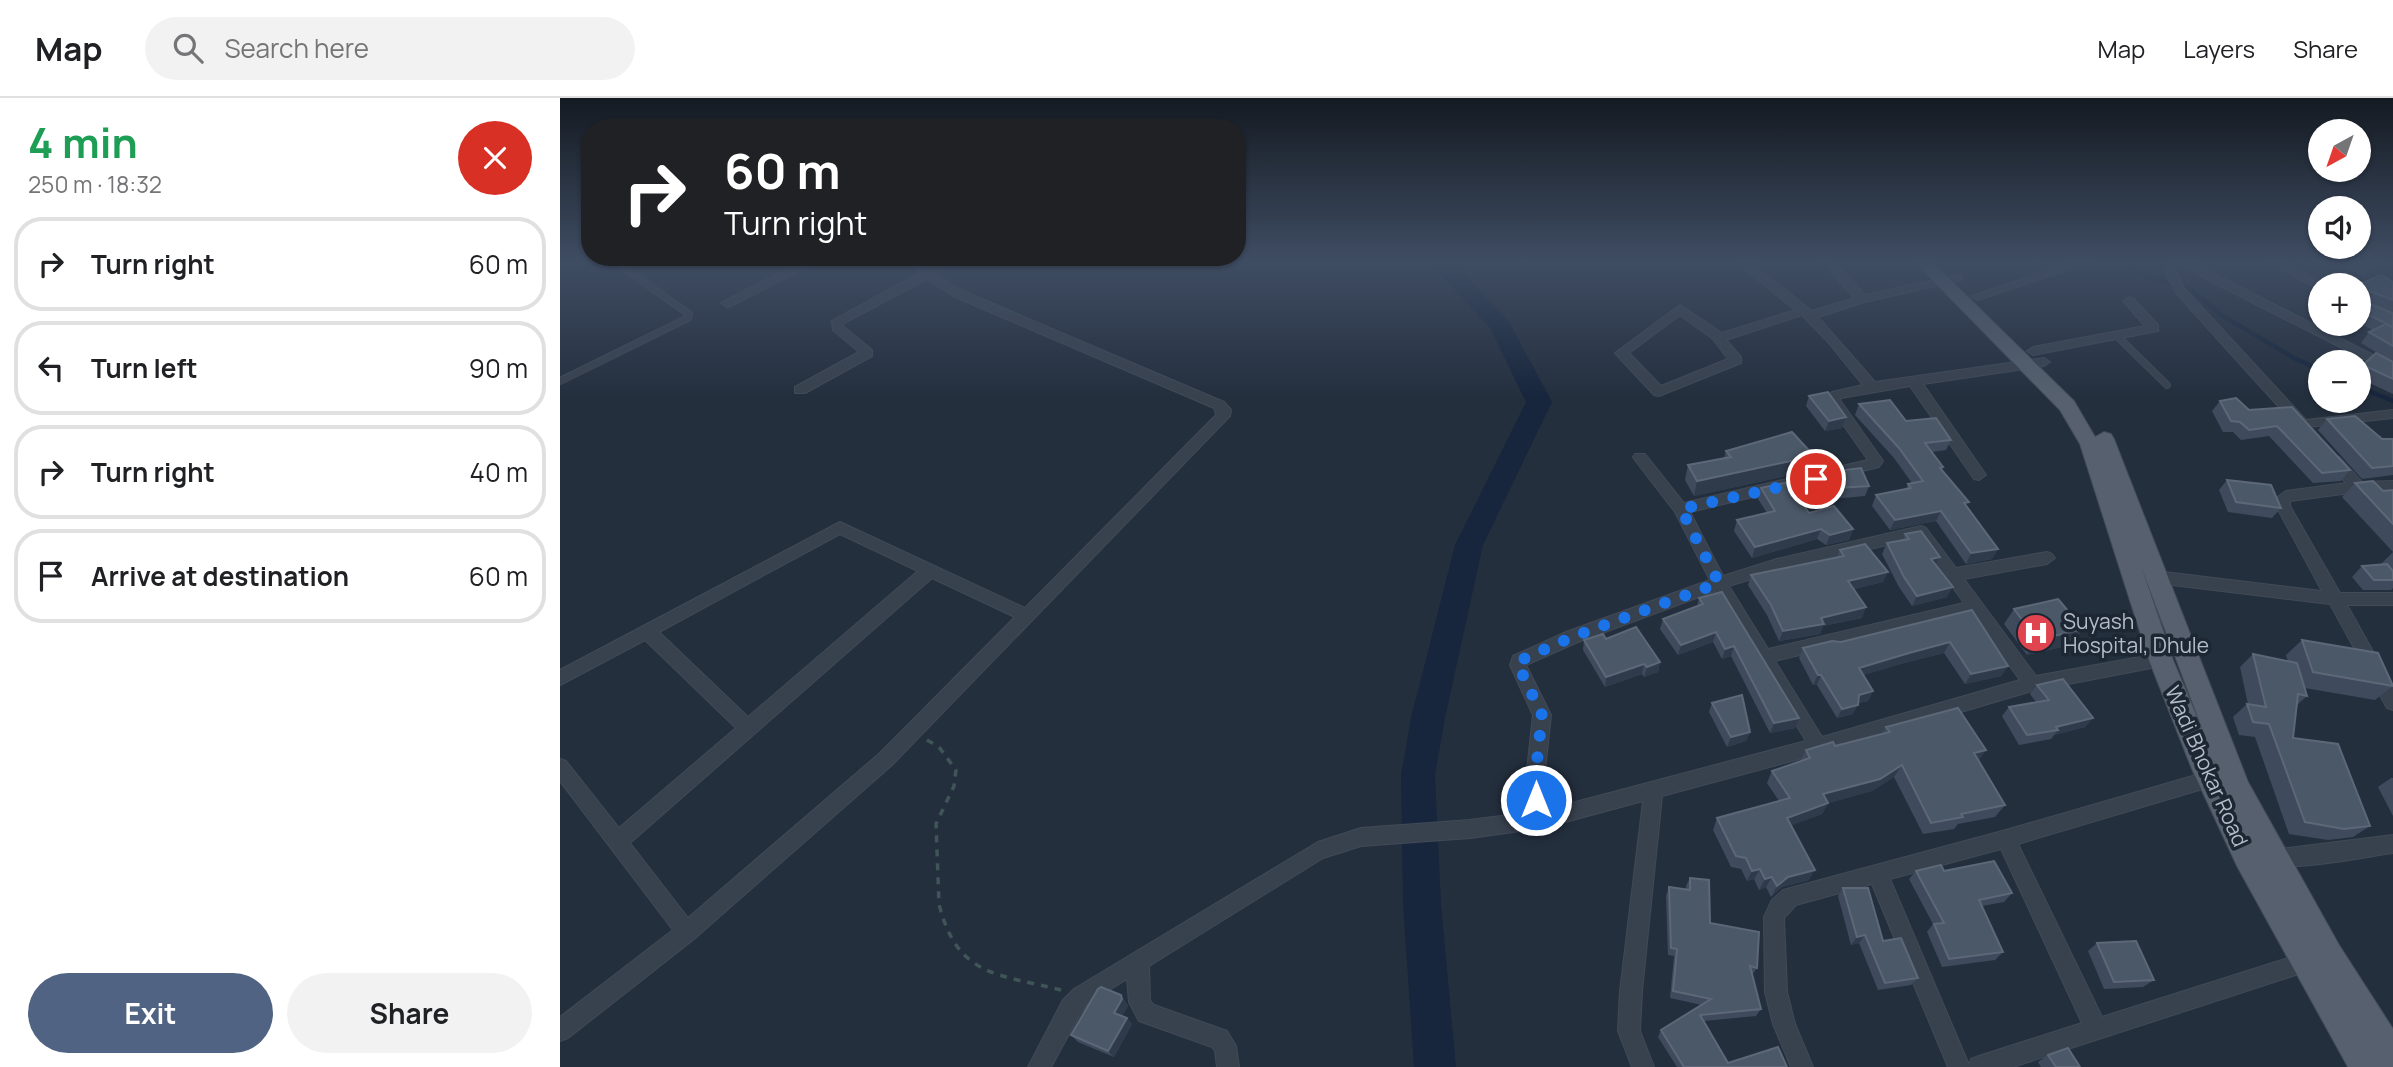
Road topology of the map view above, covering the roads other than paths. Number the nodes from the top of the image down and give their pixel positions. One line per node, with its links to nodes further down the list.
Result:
1 (678, 306): 16 (lane)
2 (861, 306): 20 (street)
3 (988, 306): 36 (street)
4 (1797, 306): 11 (street)
5 (1835, 306): 11 (street)
6 (1982, 306): 14 (main road, Wadi Bhokar Road)
7 (1986, 306): 14 (main road, Wadi Bhokar Road)
8 (2134, 306): 12 (street)
9 (2195, 306): 22 (street)
10 (2268, 306): 15 (street)
11 (1806, 314): 13 (street); 19 (street)
12 (2117, 336): 14 (street); 18 (lane)
13 (1720, 338): 13 (street)
14 (2035, 359): 17 (street); 31 (main road, Wadi Bhokar Road); 39 (main road, Wadi Bhokar Road)
15 (2393, 370)
16 (560, 381)
17 (1914, 381): 19 (street); 24 (street)
18 (2167, 385)
19 (1871, 387): 27 (street)
20 (800, 390)
21 (2393, 414): 22 (street)
22 (2312, 435): 26 (street)
23 (1640, 457): 27 (street)
24 (1979, 475)
25 (2393, 486): 26 (street)
26 (2358, 487): 34 (street)
27 (1681, 509): 32 (street)
28 (2047, 558): 30 (street)
29 (929, 571): 36 (street); 37 (street); 43 (street)
30 (1952, 575): 32 (street); 35 (street)
31 (2156, 577): 34 (street); 53 (main road, Wadi Bhokar Road)
32 (1719, 583): 38 (street); 48 (street)
33 (2393, 599): 34 (street)
34 (2336, 600): 42 (street)
35 (1976, 607): 38 (street); 41 (street)
36 (1027, 616): 55 (street)
37 (648, 632): 40 (street); 43 (street)
38 (1764, 657): 44 (street)
39 (2161, 660): 41 (street); 46 (main road, Wadi Bhokar Road)
40 (560, 678)
41 (2032, 684): 44 (street)
42 (2393, 703)
43 (748, 729): 50 (street)
44 (1818, 746): 47 (street)
45 (560, 767): 50 (street)
46 (2210, 779): 49 (street); 52 (main road, Wadi Bhokar Road)
47 (1654, 788): 48 (street); 64 (street)
48 (1543, 819): 57 (street)
49 (2006, 839): 54 (street); 59 (street)
50 (617, 842): 55 (street)
51 (2393, 844): 53 (street)
52 (2247, 857): 53 (street); 58 (main road, Wadi Bhokar Road)
53 (2273, 857): 56 (main road, Wadi Bhokar Road)
54 (1878, 873): 65 (street); 66 (street)
55 (687, 932): 60 (street)
56 (2329, 955): 58 (street); 61 (main road, Wadi Bhokar Road)
57 (1139, 959): 62 (street); 63 (street)
58 (2304, 962): 59 (street); 68 (main road, Wadi Bhokar Road)
59 (2096, 1029): 67 (street)
60 (560, 1030)
61 (2393, 1058)
62 (1040, 1067)
63 (1228, 1067)
64 (1643, 1067)
65 (1802, 1067)
66 (1959, 1067)
67 (1979, 1067)
68 (2365, 1067)

